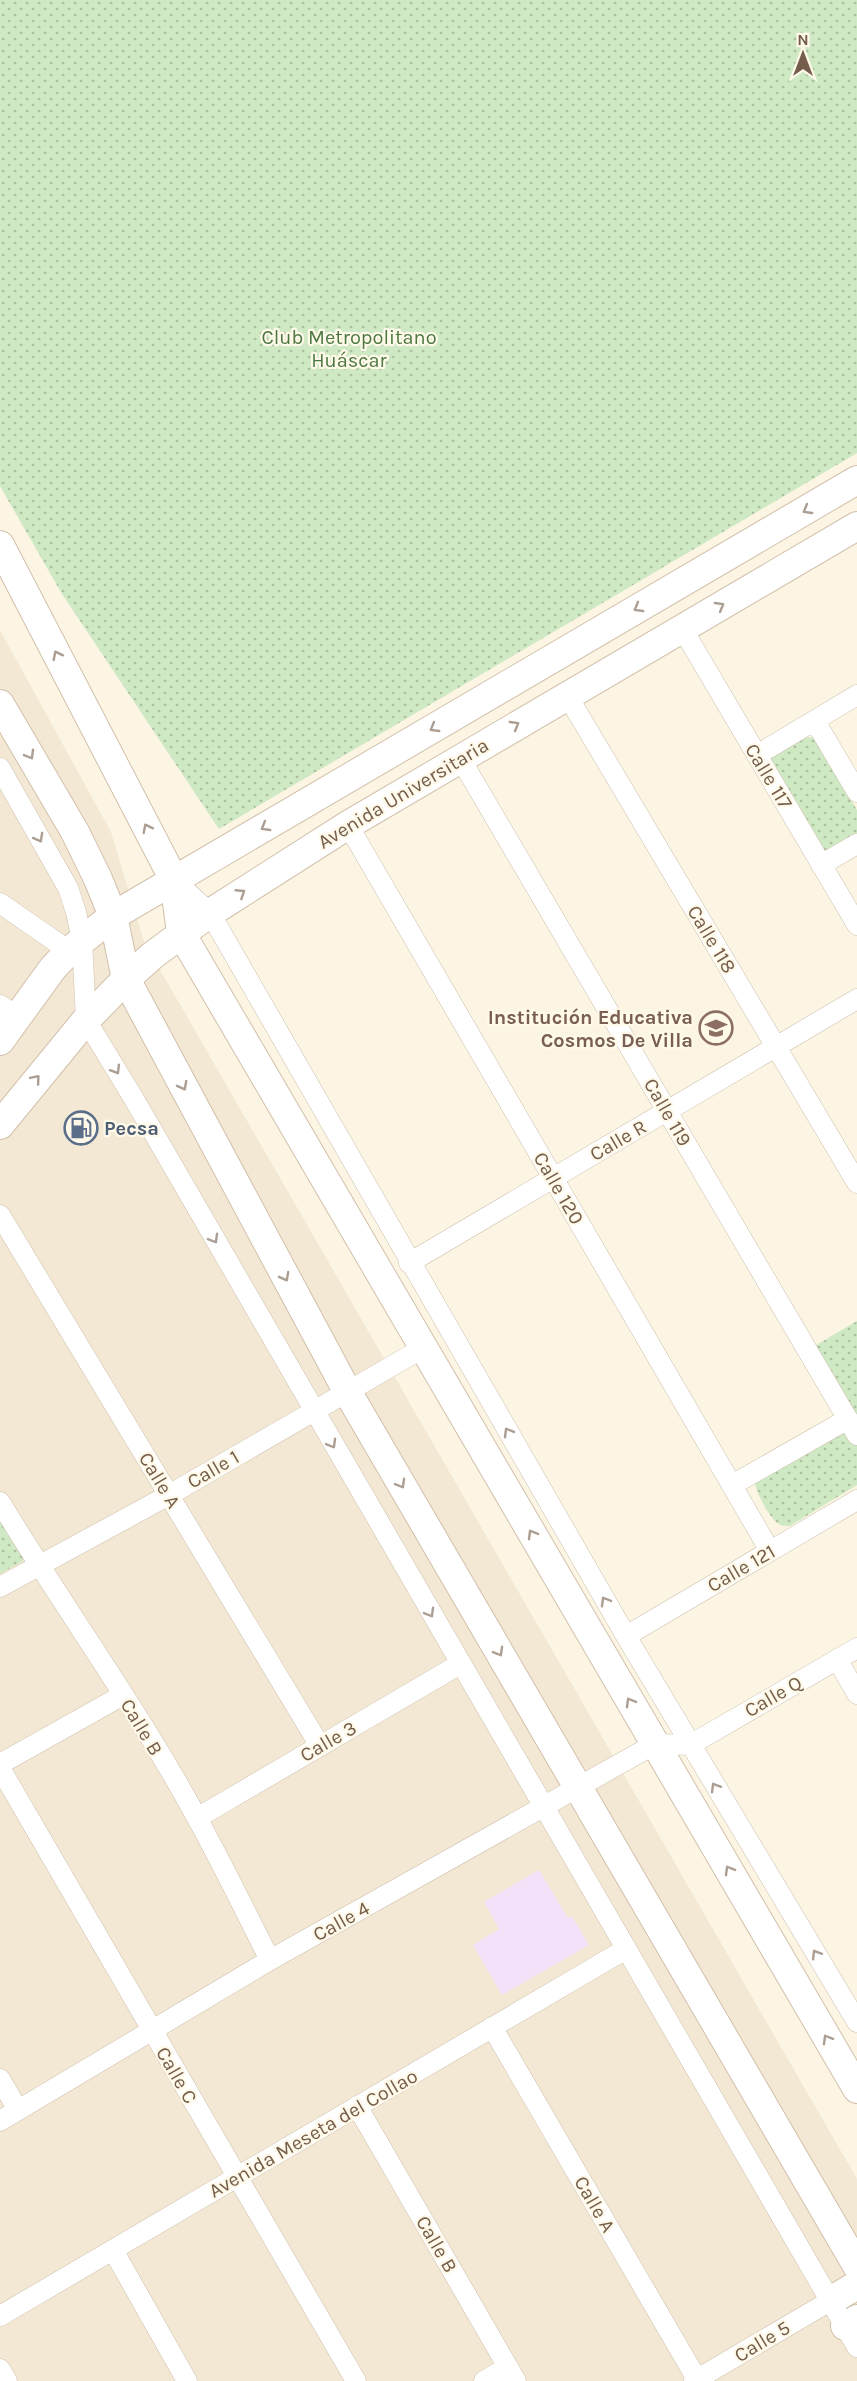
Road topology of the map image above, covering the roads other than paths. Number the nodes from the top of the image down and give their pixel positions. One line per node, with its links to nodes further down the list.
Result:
1 (857, 480): 16 (main road, Avenida Universitaria, one-way to 16)
2 (857, 526): 4 (main road, Avenida Universitaria, one-way to 2)
3 (0, 545): 16 (main road, one-way to 3)
4 (682, 628): 5 (main road, Avenida Universitaria); 9 (street, Calle 117)
5 (567, 695): 10 (main road, Avenida Universitaria, one-way to 5); 28 (street, Calle 118)
6 (857, 695): 8 (street)
7 (0, 704): 19 (main road, one-way to 19)
8 (814, 721): 9 (street); 12 (street)
9 (757, 755): 15 (street, Calle 117)
10 (460, 758): 13 (main road, Avenida Universitaria); 29 (street, Calle 119)
11 (1, 772): 22 (street, one-way to 22)
12 (857, 792)
13 (348, 825): 18 (main road, Avenida Universitaria, one-way to 13); 31 (street, Calle 120)
14 (857, 844): 15 (street)
15 (821, 865): 20 (street, Calle 117)
16 (174, 880): 18 (street); 19 (main road, Avenida Universitaria); 21 (main road)
17 (0, 903): 22 (street)
18 (210, 913): 21 (main road, Avenida Universitaria); 34 (street)
19 (113, 916): 22 (main road, Avenida Universitaria); 23 (main road)
20 (857, 925)
21 (181, 933): 23 (main road, Avenida Universitaria); 35 (main road)
22 (76, 946): 25 (main road, Avenida Universitaria); 26 (street)
23 (126, 979): 26 (main road, Avenida Universitaria); 36 (main road, one-way to 36)
24 (857, 999): 28 (street, Calle R)
25 (9, 1011): 27 (main road, Avenida Universitaria)
26 (86, 1020): 30 (main road, Avenida Universitaria, one-way to 26); 37 (street, one-way to 37)
27 (0, 1041)
28 (776, 1047): 29 (street, Calle R); 32 (street, Calle 118)
29 (667, 1111): 31 (street, Calle R); 38 (street, Calle 119)
30 (0, 1125)
31 (553, 1178): 34 (street, Calle R); 39 (street, Calle 120)
32 (857, 1183)
33 (0, 1215): 40 (street, Calle A)
34 (409, 1263): 46 (street, one-way to 34)
35 (423, 1348): 36 (street, Calle 1); 52 (main road, one-way to 35)
36 (347, 1391): 37 (street, Calle 1); 56 (main road, one-way to 56)
37 (313, 1411): 40 (street, Calle 1); 49 (street, one-way to 49)
38 (852, 1427): 39 (street)
39 (732, 1485): 43 (street, Calle 120)
40 (169, 1495): 44 (street, Calle 1); 54 (street, Calle A)
41 (857, 1500): 43 (street, Calle 121)
42 (0, 1502): 44 (street, Calle B)
43 (770, 1551): 46 (street, Calle 121)
44 (38, 1565): 45 (street, Calle 1); 51 (street, Calle B)
45 (0, 1587)
46 (626, 1636): 53 (street)
47 (857, 1648): 48 (street, Calle Q)
48 (837, 1659): 50 (street); 53 (street, Calle Q)
49 (460, 1664): 54 (street, Calle 3); 57 (street)
50 (857, 1694)
51 (123, 1695): 55 (street); 58 (street, Calle B)
52 (655, 1744): 53 (street); 56 (street, Calle 4); 65 (main road, one-way to 52)
53 (690, 1745): 61 (street, one-way to 53)
54 (320, 1746): 58 (street, Calle 3)
55 (0, 1766): 63 (street, Calle C)
56 (578, 1788): 57 (street, Calle 4); 71 (main road)
57 (543, 1808): 59 (street); 60 (street, Calle 4)
58 (197, 1818): 60 (street, Calle B)
59 (626, 1949): 62 (street, Avenida Meseta del Collao); 73 (street)
60 (270, 1960): 63 (street, Calle 4)
61 (857, 2022)
62 (492, 2027): 66 (street, Avenida Meseta del Collao); 78 (street, Calle A)
63 (152, 2032): 67 (street, Calle 4); 69 (street, Calle C)
64 (0, 2079): 67 (street)
65 (857, 2089)
66 (357, 2106): 69 (street, Avenida Meseta del Collao); 77 (street, Calle B)
67 (18, 2110): 68 (street, Calle 4)
68 (0, 2121)
69 (237, 2177): 70 (street, Avenida Meseta del Collao); 81 (street, Calle C)
70 (113, 2250): 74 (street, Avenida Meseta del Collao); 80 (street)
71 (857, 2266)
72 (857, 2285): 73 (main road)
73 (830, 2301): 75 (street); 78 (street, Calle 5)
74 (0, 2316)
75 (853, 2331)
76 (0, 2368): 79 (street)
77 (512, 2374): 82 (street)
78 (697, 2380)
79 (7, 2381)
80 (187, 2381)
81 (356, 2381)
82 (484, 2381)

